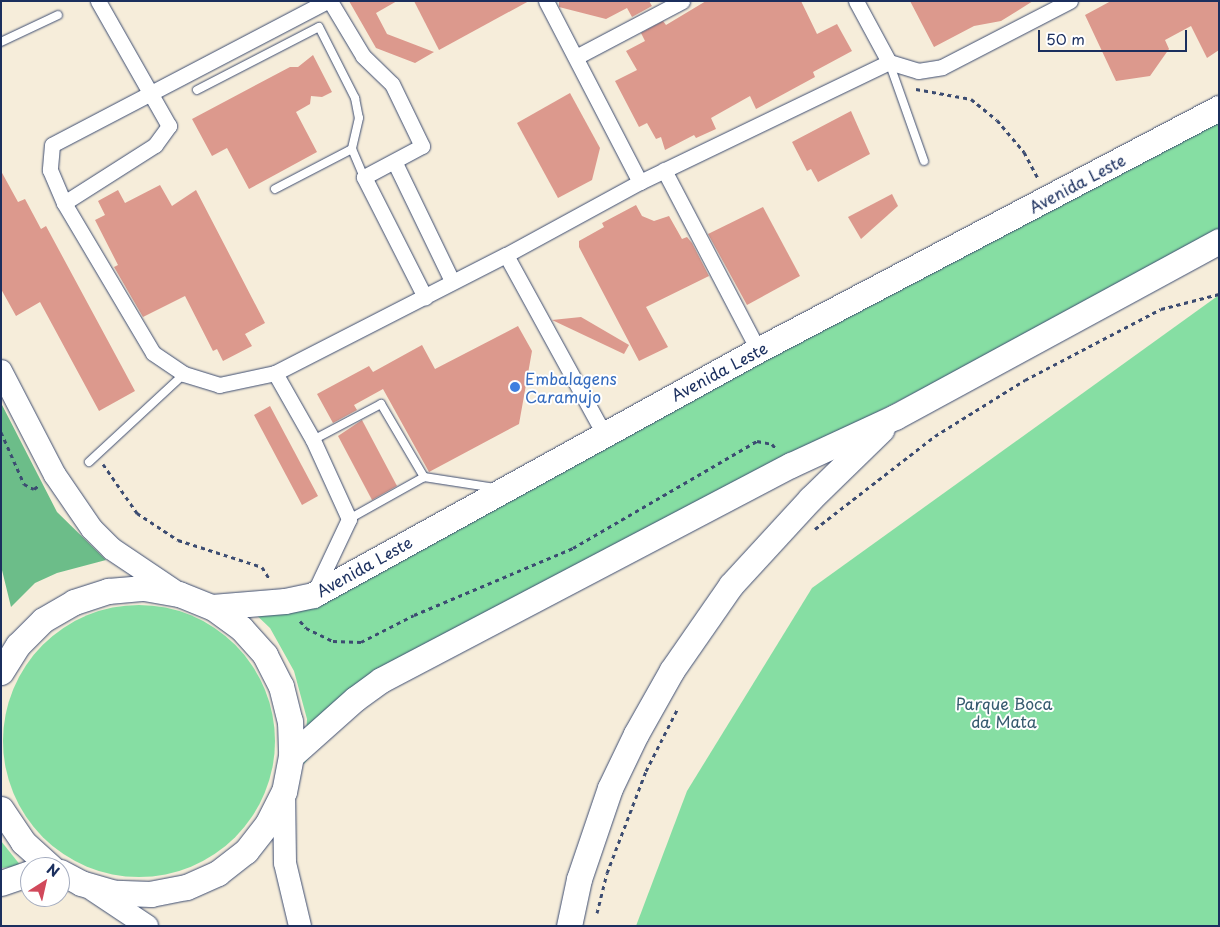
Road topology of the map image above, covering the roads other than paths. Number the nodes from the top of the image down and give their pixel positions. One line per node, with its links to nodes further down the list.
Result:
1 (98, 1): 12 (street)
2 (328, 1): 12 (street); 16 (street)
3 (546, 1): 9 (street)
4 (682, 1): 9 (street)
5 (856, 1): 10 (street)
6 (1070, 1): 10 (street)
7 (58, 15): 8 (lane)
8 (1, 42)
9 (576, 57): 19 (street)
10 (889, 62): 15 (lane); 17 (street)
11 (197, 90): 14 (lane)
12 (152, 93): 21 (street); 21 (street)
13 (1219, 108): 26 (main road, Avenida Leste)
14 (352, 149): 18 (lane); 20 (lane)
15 (924, 161)
16 (395, 163): 18 (street); 24 (street)
17 (664, 170): 19 (street); 26 (street)
18 (364, 177): 25 (street)
19 (640, 182): 23 (street)
20 (276, 189)
21 (64, 203): 29 (street)
22 (1219, 241): 30 (main road)
23 (506, 255): 24 (street); 31 (street)
24 (452, 281): 25 (street)
25 (425, 297): 28 (street)
26 (758, 350): 31 (main road, Avenida Leste)
27 (1, 371): 37 (main road)
28 (275, 373): 29 (street); 32 (street)
29 (184, 374): 33 (lane)
30 (895, 417): 41 (main road); 51 (main road)
31 (604, 434): 35 (main road, Avenida Leste)
32 (313, 440): 34 (lane); 36 (street)
33 (89, 462)
34 (424, 477): 35 (lane); 36 (lane)
35 (502, 489): 38 (main road, Avenida Leste)
36 (349, 518): 38 (street)
37 (179, 594): 39 (main road); 40 (main road)
38 (313, 596): 39 (main road, Avenida Leste)
39 (212, 607): 41 (main road)
40 (1, 672)
41 (291, 756): 42 (main road)
42 (284, 791): 45 (main road); 50 (main road)
43 (1, 809): 44 (main road)
44 (39, 857)
45 (70, 877)
46 (20, 879): 48 (main road)
47 (70, 881): 49 (main road)
48 (1, 883)
49 (147, 926)
50 (300, 926)
51 (569, 926)

